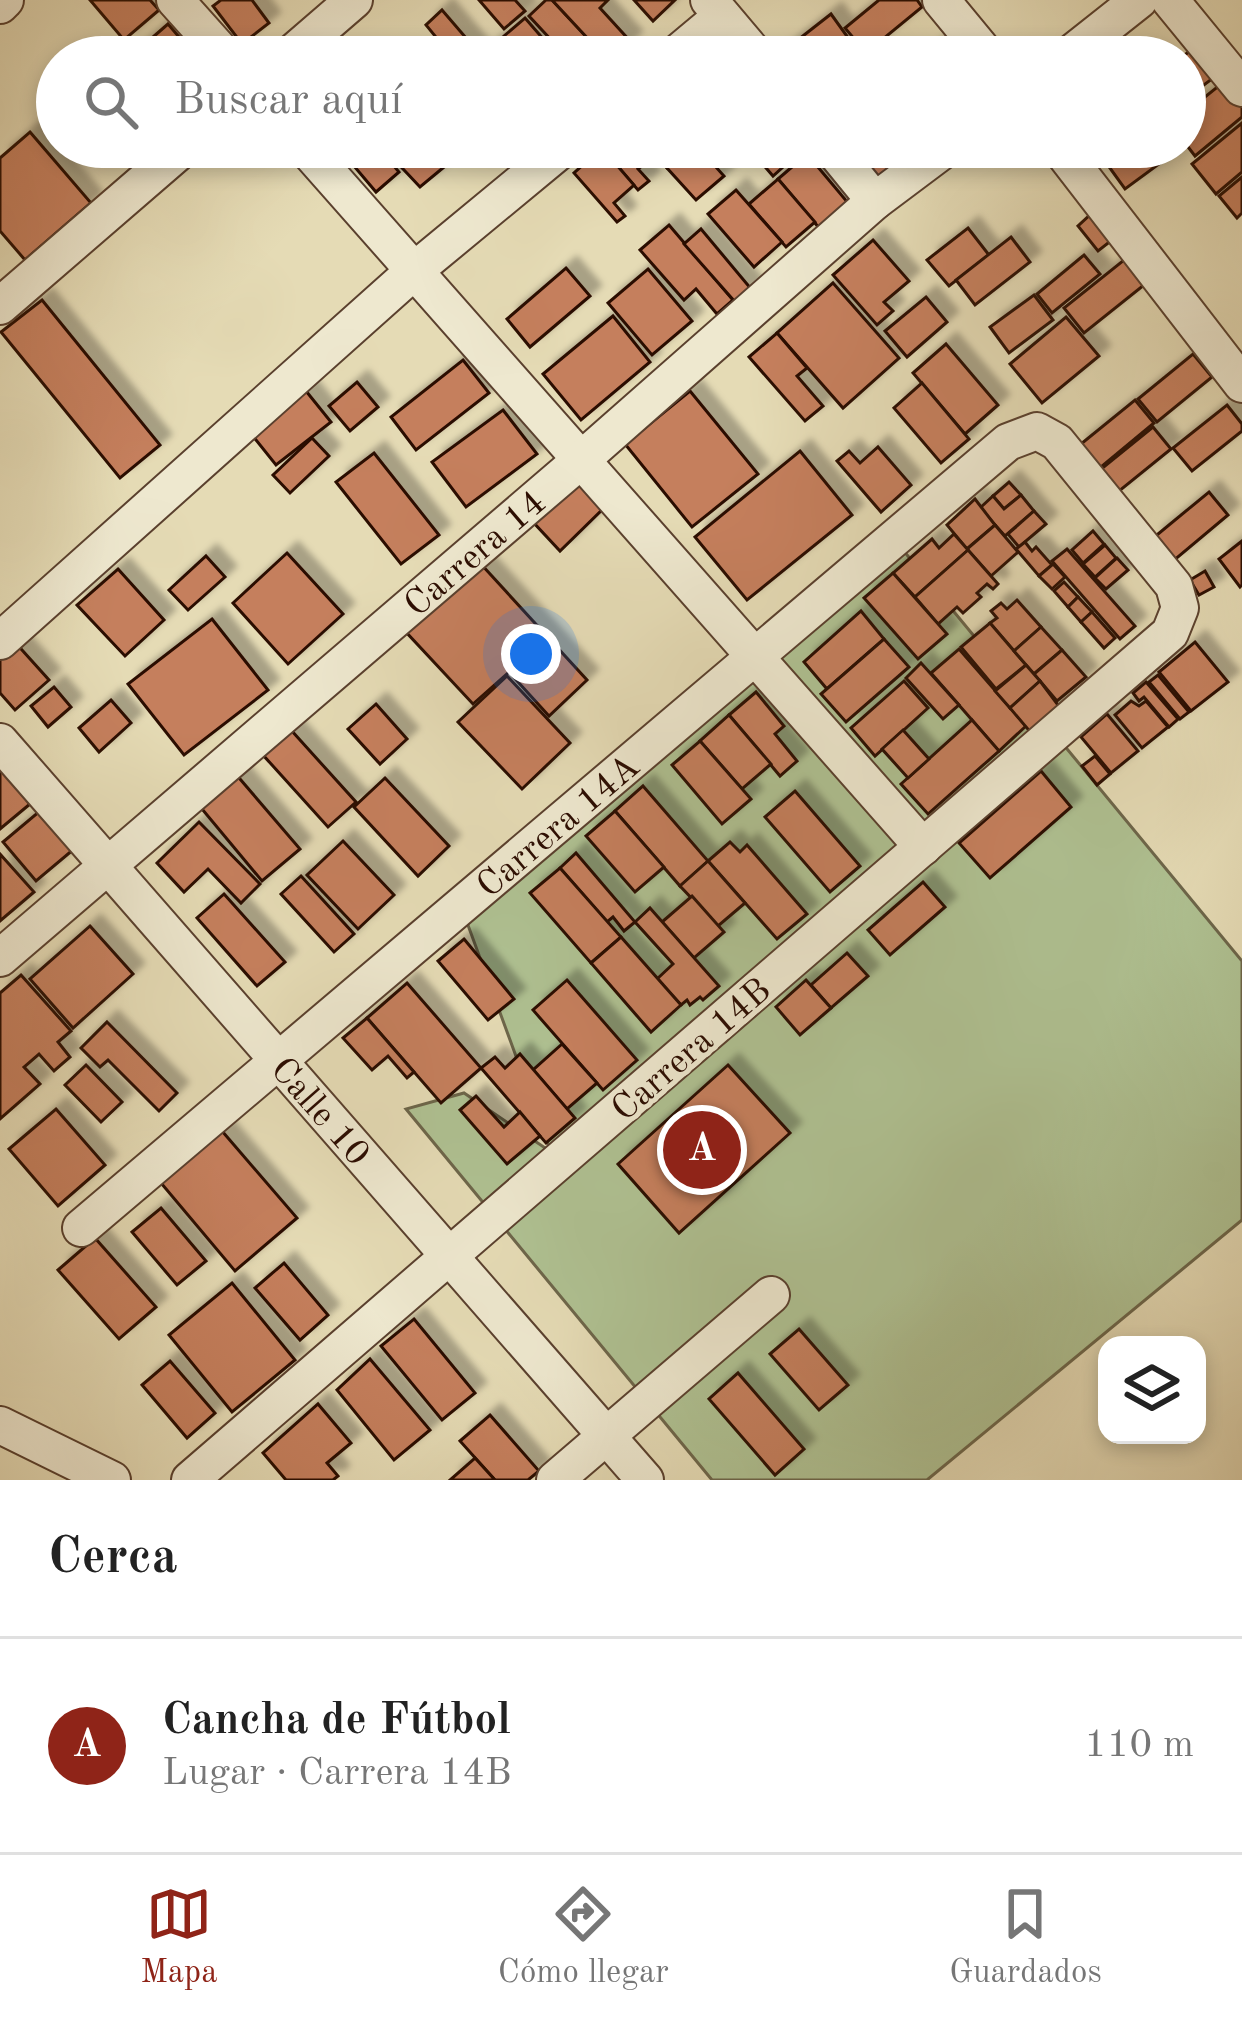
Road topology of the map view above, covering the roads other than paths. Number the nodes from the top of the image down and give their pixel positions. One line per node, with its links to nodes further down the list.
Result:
1 (175, 0): 7 (street)
2 (354, 0): 8 (street)
3 (941, 0): 11 (street)
4 (1138, 0): 12 (street)
5 (1170, 0): 13 (street)
6 (716, 8): 9 (street); 10 (street)
7 (207, 36)
8 (312, 36)
9 (691, 36)
10 (739, 36)
11 (971, 36)
12 (1093, 36)
13 (1199, 36)
14 (1206, 44): 15 (street)
15 (1242, 88)
16 (160, 168): 24 (street)
17 (323, 168): 23 (street)
18 (539, 168): 23 (street)
19 (848, 168): 22 (street)
20 (919, 168): 22 (street, Carrera 14)
21 (1076, 168): 25 (street)
22 (875, 201): 27 (street, Carrera 14)
23 (414, 271): 27 (street); 28 (street)
24 (0, 306)
25 (1242, 384)
26 (1037, 431): 29 (street, Carrera 14A); 31 (street, Carrera 14B)
27 (581, 460): 29 (street); 32 (street, Carrera 14)
28 (0, 641)
29 (755, 657): 31 (street); 34 (street, Carrera 14A)
30 (0, 742): 32 (street, Calle 10)
31 (922, 847): 36 (street, Carrera 14B)
32 (109, 866): 33 (street, Carrera 14); 34 (street, Calle 10)
33 (0, 958)
34 (279, 1060): 35 (street, Carrera 14A); 36 (street, Calle 10)
35 (81, 1228)
36 (450, 1256): 39 (street, Calle 10); 41 (street, Carrera 14B)
37 (771, 1295): 39 (street)
38 (0, 1425): 40 (street)
39 (607, 1436): 42 (street); 43 (street, Calle 10)
40 (112, 1480)
41 (190, 1480)
42 (555, 1480)
43 (645, 1480)

